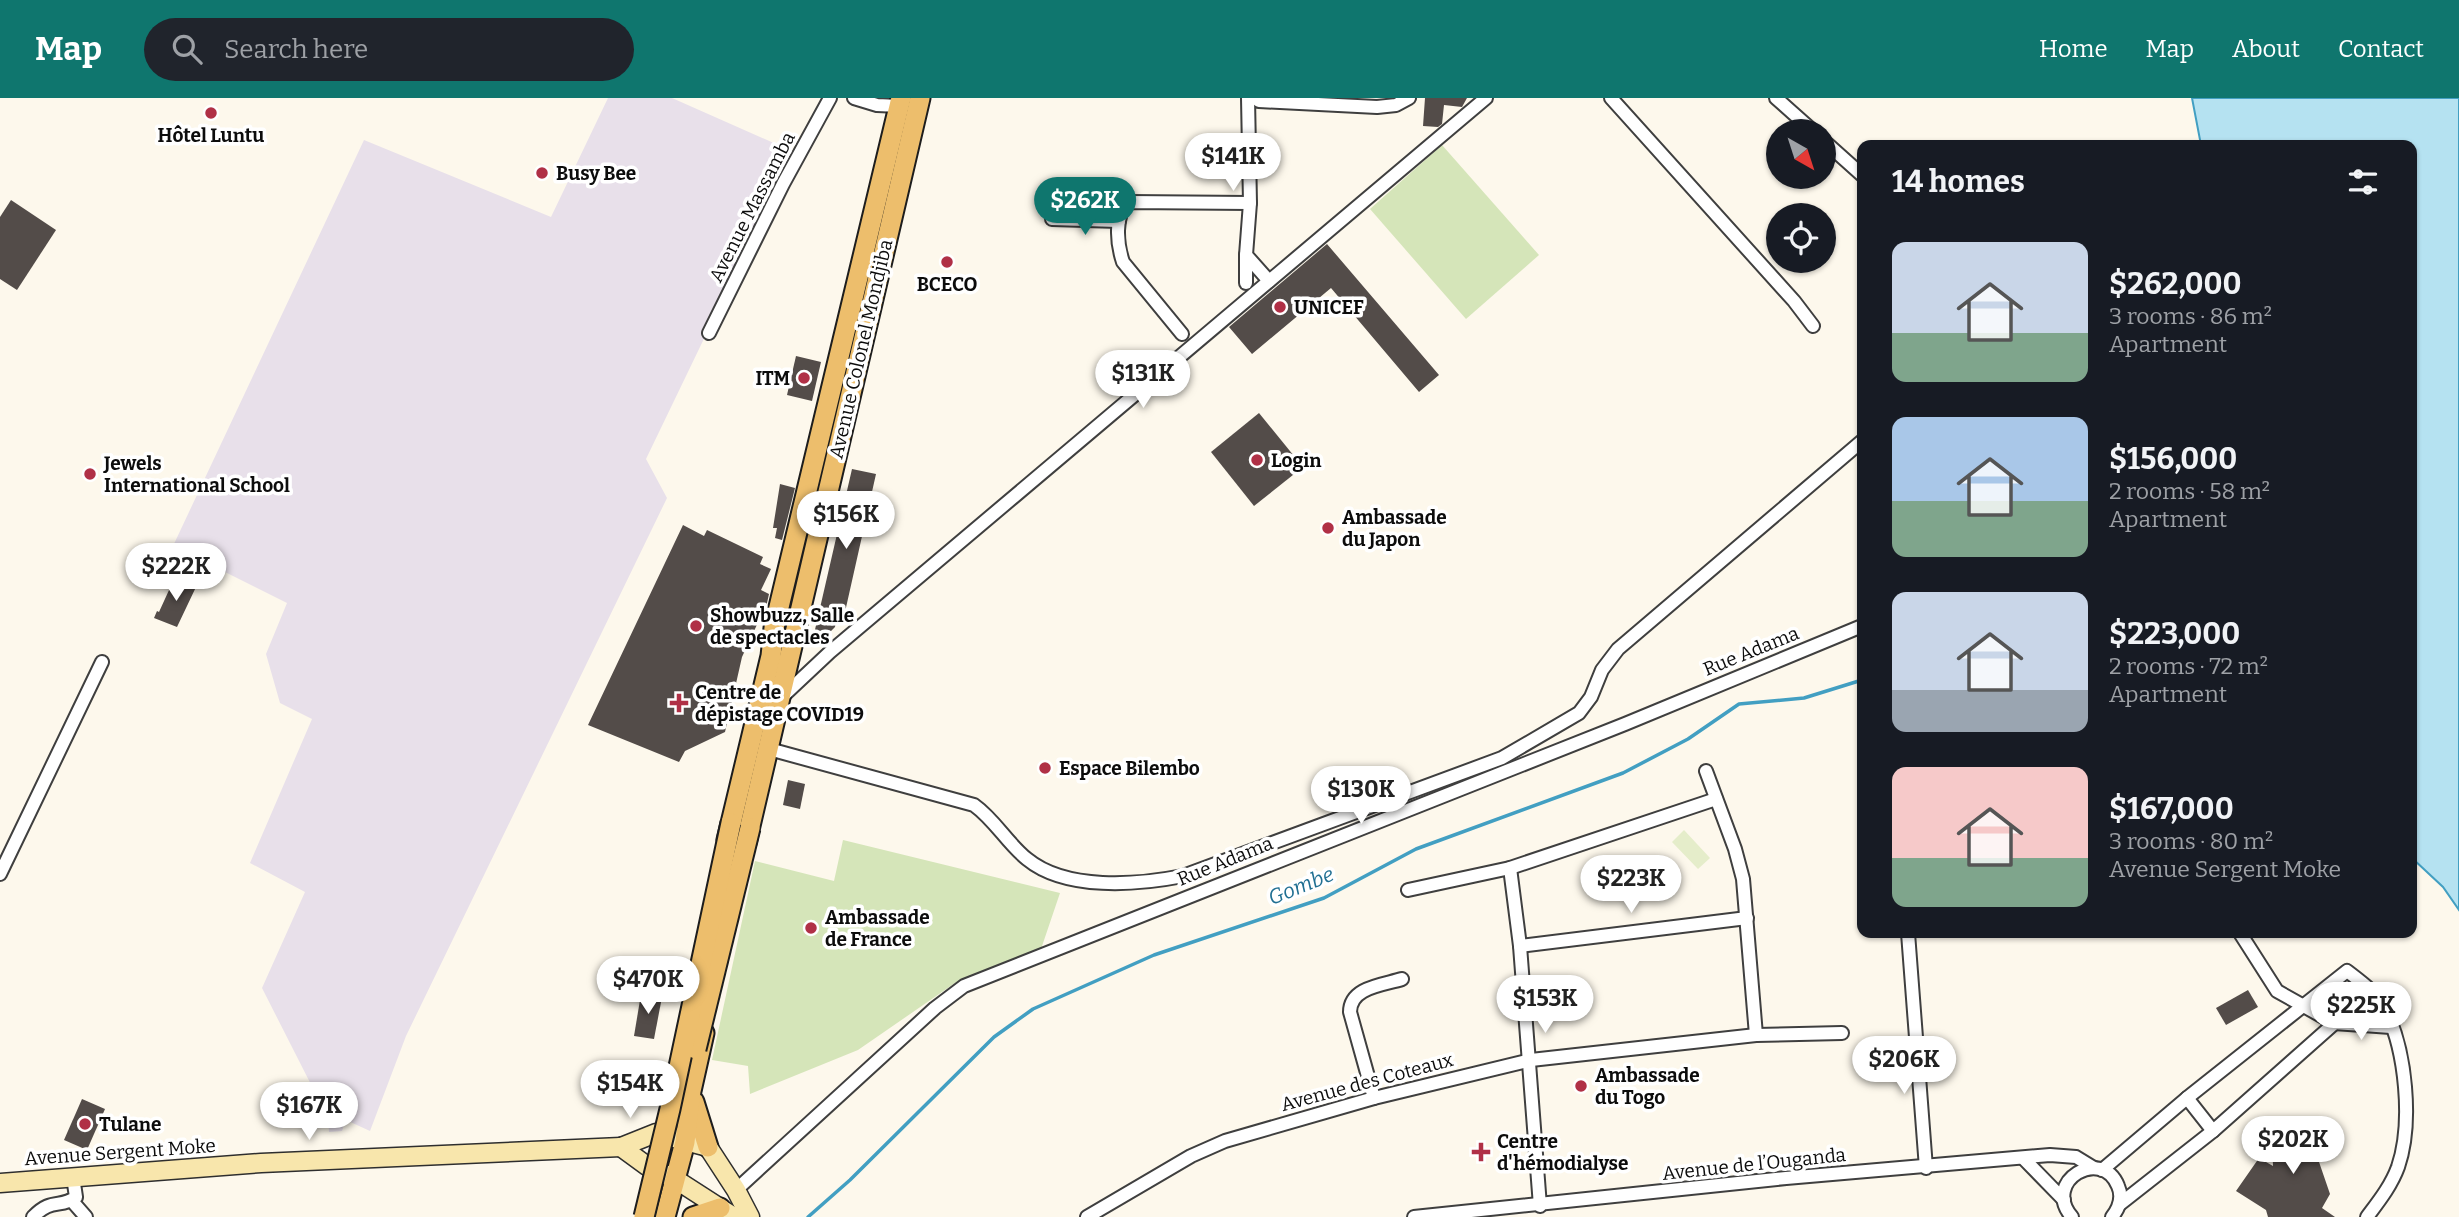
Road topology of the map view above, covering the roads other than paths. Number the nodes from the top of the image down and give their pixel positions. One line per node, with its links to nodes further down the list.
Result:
1 (830, 98): 23 (street, Avenue Massamba)
2 (854, 98): 11 (street)
3 (920, 98): 18 (main road, Avenue Colonel Mondjiba)
4 (1248, 98): 15 (street)
5 (1255, 98): 10 (street)
6 (1409, 98): 10 (street)
7 (1486, 98): 20 (street)
8 (1611, 98): 22 (street)
9 (1776, 98): 12 (street)
10 (1284, 100)
11 (900, 102): 18 (main road, Avenue Colonel Mondjiba)
12 (1800, 119)
13 (1836, 152): 14 (street)
14 (1857, 171)
15 (1250, 203): 17 (street); 19 (street)
16 (1052, 219): 17 (street)
17 (1119, 221): 24 (street)
18 (880, 224): 28 (main road, Avenue Colonel Mondjiba)
19 (1246, 255): 20 (street); 21 (street)
20 (1269, 281): 28 (street)
21 (1246, 283)
22 (1813, 326)
23 (709, 333)
24 (1182, 334)
25 (1857, 445): 29 (street)
26 (1857, 631): 65 (street, Rue Adama)
27 (102, 662): 34 (street)
28 (771, 696): 29 (main road, Avenue Colonel Mondjiba); 32 (main road, Avenue Colonel Mondjiba)
29 (769, 749): 32 (main road, Avenue Colonel Mondjiba)
30 (1706, 771): 31 (street)
31 (1716, 799): 33 (street); 36 (street)
32 (741, 825): 48 (main road, Avenue Colonel Mondjiba); 51 (main road, Avenue Colonel Mondjiba); 69 (main road, bridge); 71 (main road, bridge)
33 (1510, 868): 35 (street); 39 (street)
34 (0, 874)
35 (1408, 890)
36 (1746, 918): 39 (street); 46 (street)
37 (1908, 938): 60 (street)
38 (2243, 938): 42 (street)
39 (1520, 946): 47 (street)
40 (1402, 979): 49 (street)
41 (2371, 990): 42 (street); 43 (street); 44 (street)
42 (2304, 1007): 43 (street); 50 (street)
43 (2334, 1023): 44 (street); 53 (street)
44 (2391, 1027): 80 (street)
45 (1842, 1033): 46 (street, Avenue des Coteaux)
46 (1756, 1035): 47 (street, Avenue des Coteaux)
47 (1531, 1060): 49 (street, Avenue des Coteaux); 68 (street)
48 (691, 1091): 52 (main road, Avenue Colonel Mondjiba); 57 (main road)
49 (1374, 1098): 77 (street, Avenue des Coteaux)
50 (2186, 1098): 53 (street); 61 (street)
51 (663, 1106): 52 (main road); 54 (main road, Avenue Colonel Mondjiba)
52 (688, 1111): 55 (main road, Avenue Colonel Mondjiba)
53 (2213, 1131): 67 (street)
54 (656, 1133): 55 (main road); 56 (main road, Avenue Sergent Moke); 59 (main road, Avenue Colonel Mondjiba)
55 (685, 1142): 57 (main road); 63 (main road, Avenue Colonel Mondjiba)
56 (621, 1147): 59 (main road); 62 (main road, Avenue Sergent Moke)
57 (708, 1147): 65 (main road)
58 (2024, 1159): 60 (street, Avenue de l’Ouganda); 61 (street, Avenue de l’Ouganda); 70 (street)
59 (647, 1166): 63 (main road); 69 (main road, Avenue Colonel Mondjiba)
60 (1926, 1168): 68 (street, Avenue de l’Ouganda)
61 (2098, 1169): 67 (street); 70 (street)
62 (73, 1177): 64 (main road, Avenue Sergent Moke); 66 (street)
63 (675, 1178): 71 (main road, Avenue Colonel Mondjiba); 72 (main road)
64 (0, 1183)
65 (736, 1190): 76 (main road)
66 (72, 1201): 73 (street); 74 (street)
67 (2120, 1204): 79 (street)
68 (1540, 1206): 78 (street, Avenue de l’Ouganda)
69 (639, 1211): 71 (main road)
70 (2067, 1212)
71 (663, 1213)
72 (727, 1213): 75 (main road)
73 (33, 1217)
74 (86, 1217)
75 (693, 1217)
76 (750, 1217)
77 (1087, 1217)
78 (1414, 1217)
79 (2112, 1217)
80 (2367, 1217)

